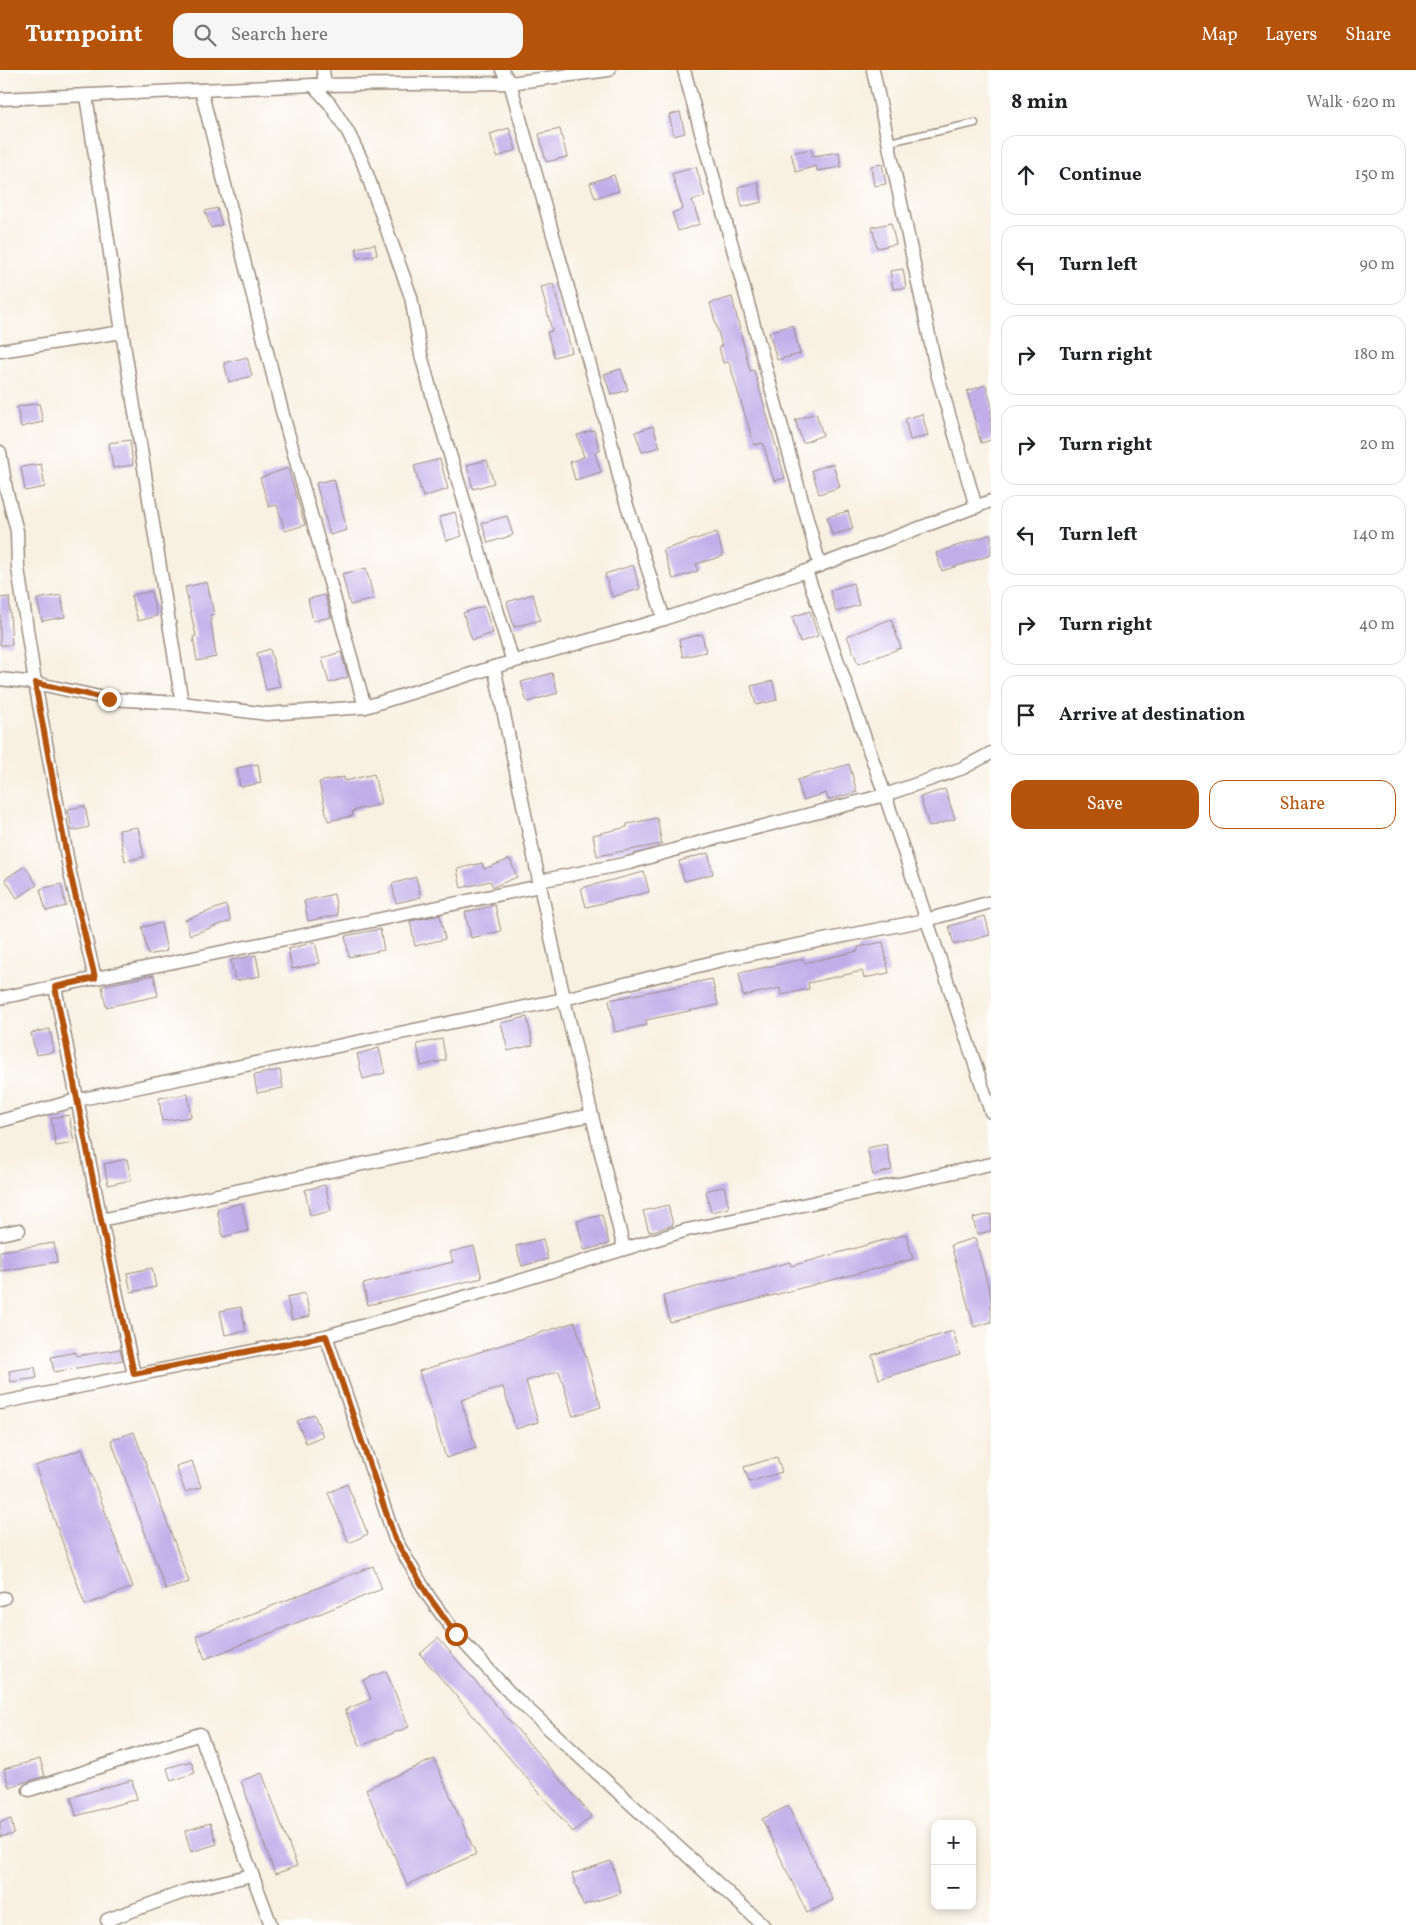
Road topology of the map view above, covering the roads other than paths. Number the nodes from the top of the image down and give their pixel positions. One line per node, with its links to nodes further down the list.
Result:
1 (323, 70): 7 (street)
2 (502, 70): 6 (street)
3 (610, 70): 6 (street)
4 (684, 70): 18 (street)
5 (873, 70): 12 (street)
6 (510, 83): 7 (street); 20 (street)
7 (319, 85): 8 (street); 21 (street)
8 (201, 90): 9 (street); 26 (street)
9 (86, 96): 10 (street); 13 (street)
10 (0, 99)
11 (975, 123): 12 (lane)
12 (889, 142): 17 (street)
13 (122, 332): 14 (street); 25 (street)
14 (0, 351)
15 (0, 452): 24 (street)
16 (991, 501): 17 (street)
17 (976, 507): 18 (street)
18 (820, 566): 19 (street)
19 (806, 571): 20 (street); 28 (street)
20 (664, 619): 21 (street)
21 (513, 662): 22 (street)
22 (494, 667): 26 (street); 29 (street)
23 (0, 679): 24 (street)
24 (35, 683): 25 (street); 32 (street)
25 (182, 703): 26 (street)
26 (365, 706)
27 (991, 753): 28 (street)
28 (885, 795): 29 (street); 31 (street)
29 (540, 883): 32 (street); 35 (street)
30 (991, 902): 31 (street)
31 (926, 920): 35 (street); 37 (street)
32 (95, 978): 33 (street)
33 (55, 987): 34 (street); 36 (street)
34 (0, 998)
35 (564, 999): 36 (street); 38 (street)
36 (77, 1100): 39 (street); 41 (street)
37 (991, 1112)
38 (591, 1115): 41 (street); 44 (street)
39 (0, 1121)
40 (991, 1164): 44 (street)
41 (101, 1220): 46 (street)
42 (19, 1230): 43 (street)
43 (0, 1234)
44 (624, 1249): 45 (street)
45 (326, 1336): 46 (street); 52 (street)
46 (134, 1374): 47 (street)
47 (0, 1402)
48 (29, 1790): 49 (street)
49 (252, 1874): 50 (street); 51 (street)
50 (107, 1920)
51 (271, 1925)
52 (763, 1925)

